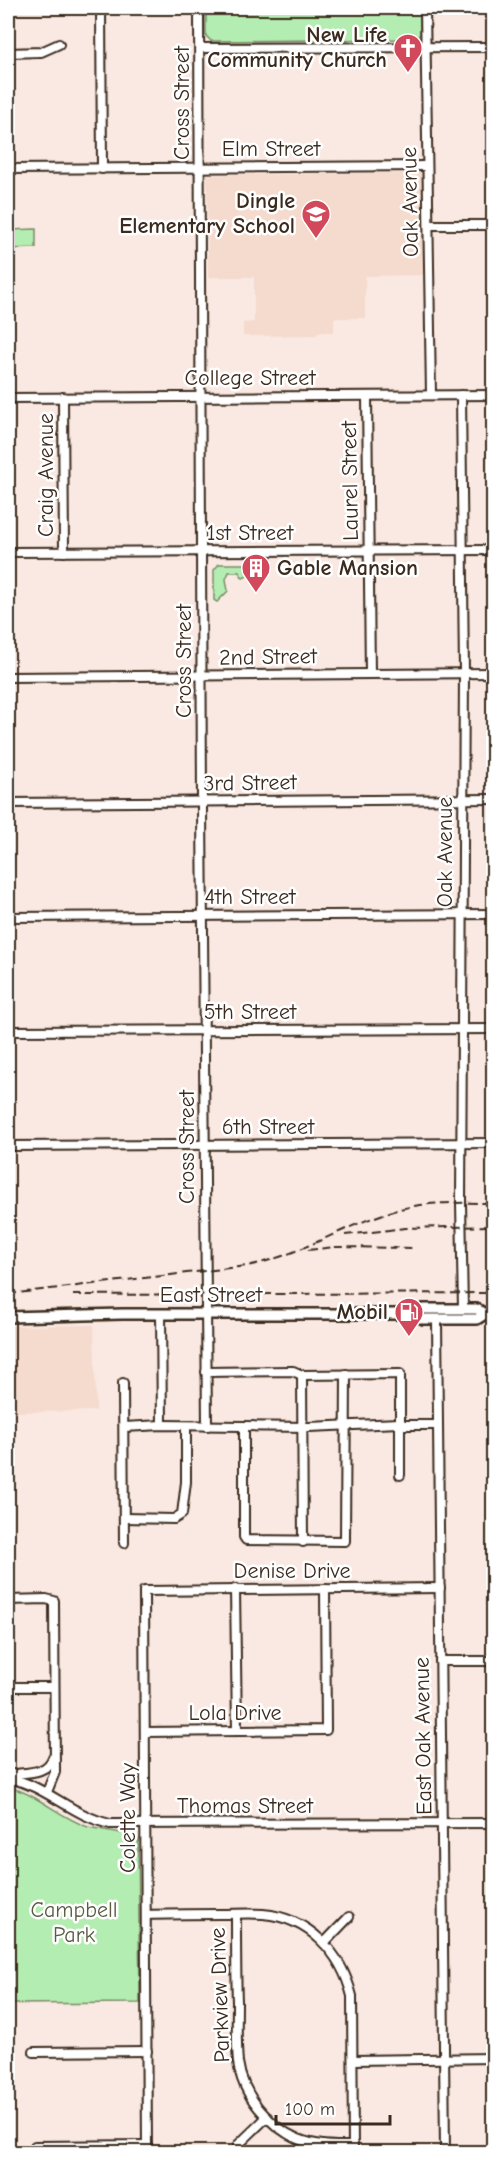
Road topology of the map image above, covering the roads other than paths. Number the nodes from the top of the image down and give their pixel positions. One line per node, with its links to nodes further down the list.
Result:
1 (101, 8): 12 (street)
2 (199, 8): 7 (street, Cross Street)
3 (425, 8): 5 (street, Oak Avenue)
4 (59, 44): 8 (street)
5 (426, 47): 6 (street); 7 (street); 9 (street, Oak Avenue)
6 (494, 47)
7 (200, 48): 10 (street, Cross Street)
8 (8, 53)
9 (428, 166): 10 (street, Elm Street); 13 (street, Oak Avenue)
10 (200, 167): 12 (street, Elm Street); 18 (street, Cross Street)
11 (8, 169): 12 (street, Elm Street)
12 (102, 169)
13 (429, 225): 14 (street); 15 (street, Oak Avenue)
14 (494, 225)
15 (431, 395): 16 (street, College Street); 19 (street, College Street)
16 (461, 395): 17 (street, College Street); 23 (street, Oak Avenue)
17 (494, 395)
18 (201, 396): 19 (street, College Street); 21 (street, College Street); 25 (street, Cross Street)
19 (367, 396): 22 (street, Laurel Street)
20 (8, 398): 21 (street, College Street)
21 (63, 398): 27 (street, Craig Avenue)
22 (369, 550): 23 (street, 1st Street); 25 (street, 1st Street); 30 (street, Laurel Street)
23 (464, 550): 24 (street, 1st Street); 29 (street, Oak Avenue)
24 (494, 550)
25 (202, 551): 27 (street, 1st Street); 31 (street, Cross Street)
26 (8, 552): 27 (street, 1st Street)
27 (64, 552)
28 (494, 672): 29 (street, 2nd Street)
29 (464, 673): 30 (street, 2nd Street); 33 (street, Oak Avenue)
30 (370, 674): 31 (street, 2nd Street)
31 (202, 675): 32 (street, 2nd Street); 35 (street, Cross Street)
32 (8, 677)
33 (463, 799): 34 (street, 3rd Street); 35 (street, 3rd Street); 37 (street, Oak Avenue)
34 (494, 799)
35 (202, 801): 36 (street, 3rd Street); 39 (street, Cross Street)
36 (8, 803)
37 (462, 914): 38 (street, 4th Street); 39 (street, 4th Street); 41 (street, Oak Avenue)
38 (494, 914)
39 (203, 915): 40 (street, 4th Street); 43 (street, Cross Street)
40 (8, 917)
41 (462, 1029): 42 (street, 5th Street); 43 (street, 5th Street); 45 (street, Oak Avenue)
42 (494, 1029)
43 (204, 1030): 44 (street, 5th Street); 47 (street, Cross Street)
44 (8, 1031)
45 (461, 1143): 46 (street, 6th Street); 47 (street, 6th Street); 49 (street, Oak Avenue)
46 (494, 1143)
47 (205, 1145): 48 (street, 6th Street); 51 (street, Cross Street)
48 (8, 1146)
49 (463, 1309): 52 (main road, East Street); 53 (main road, East Street)
50 (161, 1314): 51 (main road, East Street); 54 (main road, East Street); 61 (street)
51 (206, 1314): 52 (main road, East Street); 56 (street, Cross Street)
52 (414, 1314): 55 (main road, East Street)
53 (489, 1314): 55 (main road, East Street)
54 (8, 1317)
55 (437, 1319): 62 (street, East Oak Avenue)
56 (206, 1372): 58 (street); 64 (street, Cross Street)
57 (346, 1374): 58 (street); 60 (street); 68 (street)
58 (302, 1375): 66 (street)
59 (123, 1383): 67 (street)
60 (399, 1423): 62 (street); 68 (street); 69 (street)
61 (162, 1425): 63 (street); 67 (street)
62 (438, 1425): 73 (street, East Oak Avenue)
63 (186, 1426): 64 (street); 70 (street)
64 (207, 1426): 65 (street)
65 (244, 1426): 66 (street); 71 (street)
66 (302, 1426): 68 (street); 71 (street)
67 (124, 1427): 70 (street)
68 (345, 1427): 71 (street)
69 (400, 1475)
70 (124, 1518): 72 (street)
71 (303, 1542)
72 (123, 1543)
73 (440, 1588): 75 (street, Denise Drive); 78 (street, East Oak Avenue)
74 (235, 1589): 75 (street, Denise Drive); 76 (street, Denise Drive); 82 (street)
75 (324, 1589): 82 (street, Lola Drive)
76 (144, 1591): 83 (street, Colette Way)
77 (8, 1600): 81 (street)
78 (440, 1661): 79 (street); 88 (street, East Oak Avenue)
79 (494, 1661)
80 (8, 1687): 81 (street)
81 (54, 1687): 84 (street)
82 (237, 1731): 83 (street, Lola Drive)
83 (145, 1732): 89 (street, Colette Way)
84 (55, 1753): 85 (street); 86 (street)
85 (8, 1776): 86 (street, Thomas Street)
86 (47, 1792): 89 (street, Thomas Street)
87 (494, 1823): 88 (street, Thomas Street)
88 (442, 1824): 89 (street, Thomas Street); 96 (street, East Oak Avenue)
89 (146, 1825): 91 (street, Colette Way)
90 (236, 1914): 91 (street); 93 (street); 99 (street, Parkview Drive)
91 (146, 1915): 94 (street, Colette Way)
92 (349, 1917): 93 (street)
93 (324, 1943): 98 (street)
94 (147, 2051): 95 (street); 102 (street, Colette Way)
95 (34, 2052)
96 (444, 2058): 97 (street); 98 (street); 104 (street, East Oak Avenue)
97 (494, 2058)
98 (353, 2060): 103 (street)
99 (267, 2117): 100 (street); 103 (street, Parkview Drive)
100 (238, 2145)
101 (35, 2146): 102 (street)
102 (147, 2149)
103 (352, 2149)
104 (445, 2152)

